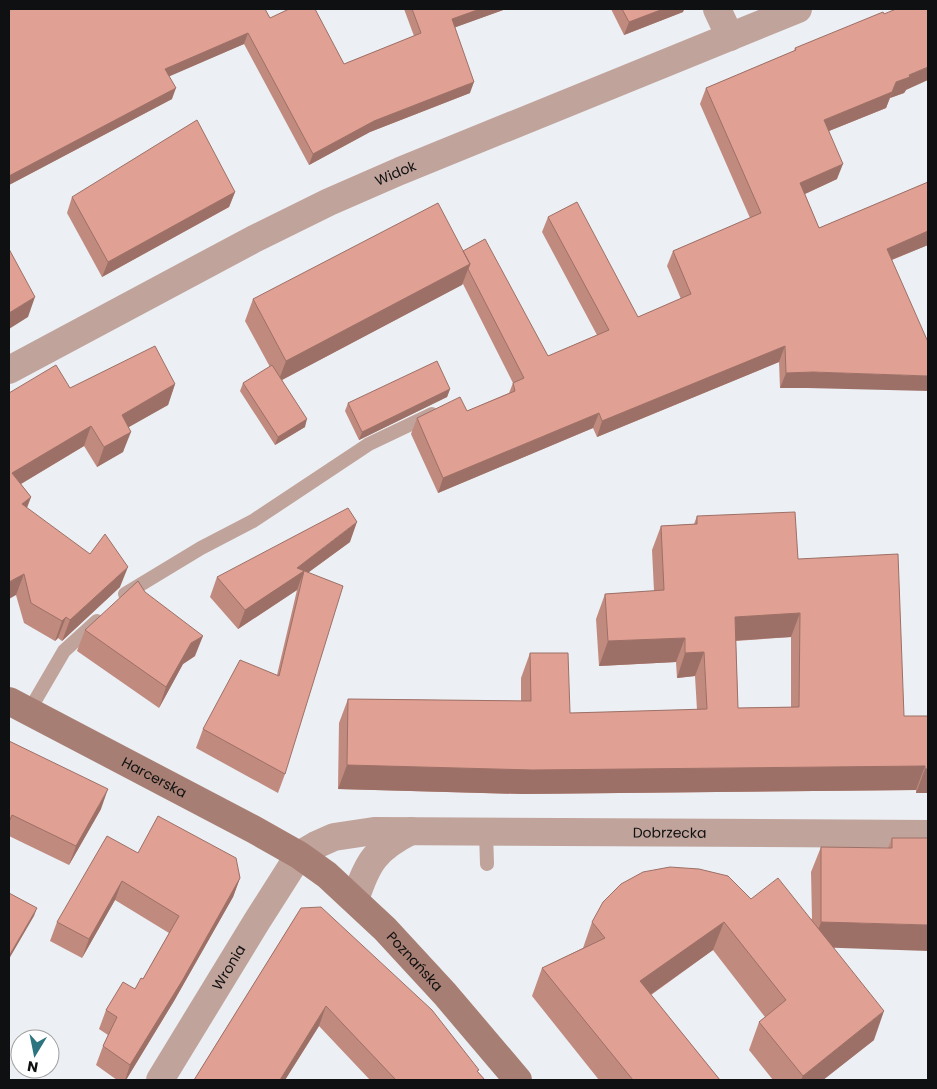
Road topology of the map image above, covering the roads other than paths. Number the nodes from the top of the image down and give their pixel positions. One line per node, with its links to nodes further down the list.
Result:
1 (717, 9): 3 (street)
2 (798, 9): 3 (street, Widok)
3 (730, 36): 4 (street, Widok)
4 (9, 370)
5 (444, 408): 6 (lane)
6 (19, 706): 10 (street, Harcerska)
7 (411, 831): 8 (street, Dobrzecka); 10 (street, Dobrzecka); 12 (street, Dobrzecka)
8 (486, 832): 9 (street, Dobrzecka); 11 (lane)
9 (928, 834)
10 (299, 856): 12 (street, Poznańska); 13 (street, Wronia)
11 (486, 864)
12 (355, 900): 14 (street, Poznańska)
13 (160, 1080)
14 (518, 1080)

